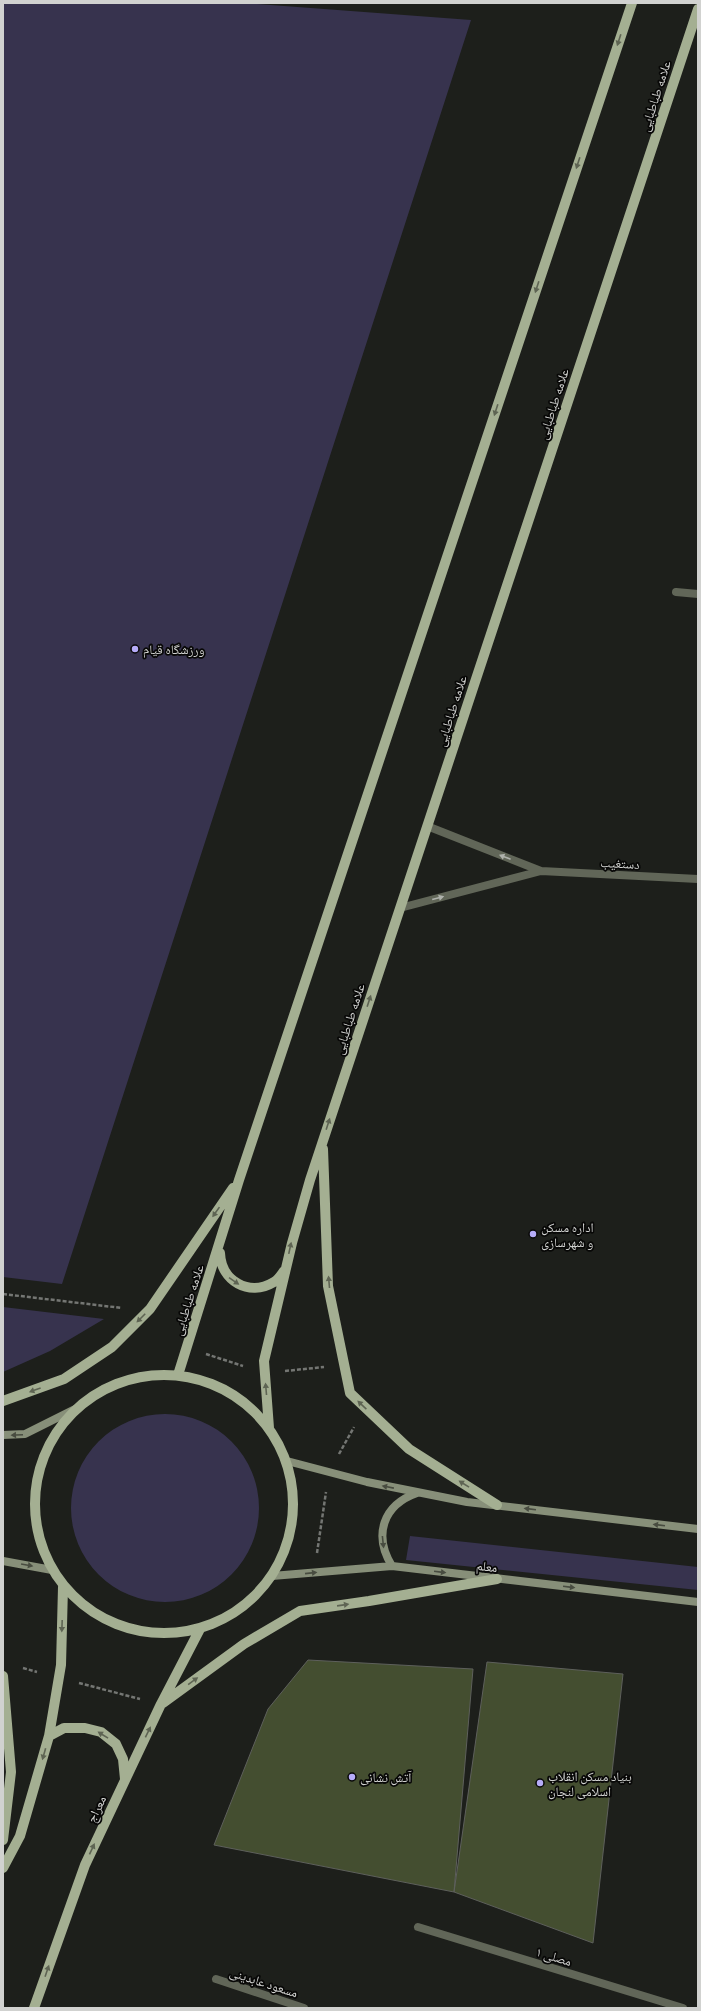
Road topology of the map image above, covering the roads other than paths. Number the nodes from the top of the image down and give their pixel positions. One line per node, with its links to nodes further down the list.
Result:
1 (632, 3): 10 (main road, علامه طباطبایی, one-way to 10)
2 (698, 9): 5 (main road, علامه طباطبایی)
3 (676, 592): 4 (street)
4 (698, 594)
5 (427, 826): 6 (street, one-way to 5); 8 (main road, علامه طباطبایی)
6 (541, 871): 7 (street, دستغیب); 8 (street, one-way to 6)
7 (698, 879)
8 (400, 908): 9 (main road, علامه طباطبایی, one-way to 8)
9 (322, 1142): 12 (main road, علامه طباطبایی, one-way to 9); 20 (main road, one-way to 9)
10 (238, 1180): 11 (main road, علامه طباطبایی); 14 (main road, one-way to 14)
11 (219, 1247): 12 (main road, one-way to 12); 13 (main road, علامه طباطبایی)
12 (286, 1270): 16 (main road, علامه طباطبایی, one-way to 12)
13 (178, 1376): 15 (main road); 16 (main road)
14 (3, 1401)
15 (77, 1408): 17 (main road, one-way to 17); 24 (main road)
16 (269, 1428): 18 (main road)
17 (3, 1435)
18 (287, 1461): 19 (main road, one-way to 18); 25 (main road)
19 (418, 1492): 20 (main road); 23 (main road, one-way to 23)
20 (497, 1505): 21 (main road, one-way to 20)
21 (698, 1529)
22 (3, 1561): 24 (main road, one-way to 24)
23 (392, 1566): 25 (main road, معلم, one-way to 23); 26 (main road, معلم, one-way to 26)
24 (52, 1570): 27 (main road)
25 (272, 1576): 29 (main road)
26 (497, 1579): 28 (main road, معلم, one-way to 28); 31 (main road, one-way to 26)
27 (63, 1587): 29 (main road); 32 (main road, one-way to 32)
28 (698, 1602)
29 (200, 1629): 31 (main road, معراج)
30 (3, 1676): 34 (main road)
31 (161, 1704): 33 (main road, معراج, one-way to 31)
32 (49, 1736): 33 (main road, one-way to 32); 35 (main road, one-way to 35)
33 (125, 1779): 38 (main road, معراج, one-way to 33)
34 (3, 1840)
35 (3, 1868)
36 (418, 1927): 40 (street, مصلی ۱)
37 (216, 1979): 39 (street, مسعود عابدینی)
38 (34, 2008)
39 (304, 2008)
40 (683, 2008)

